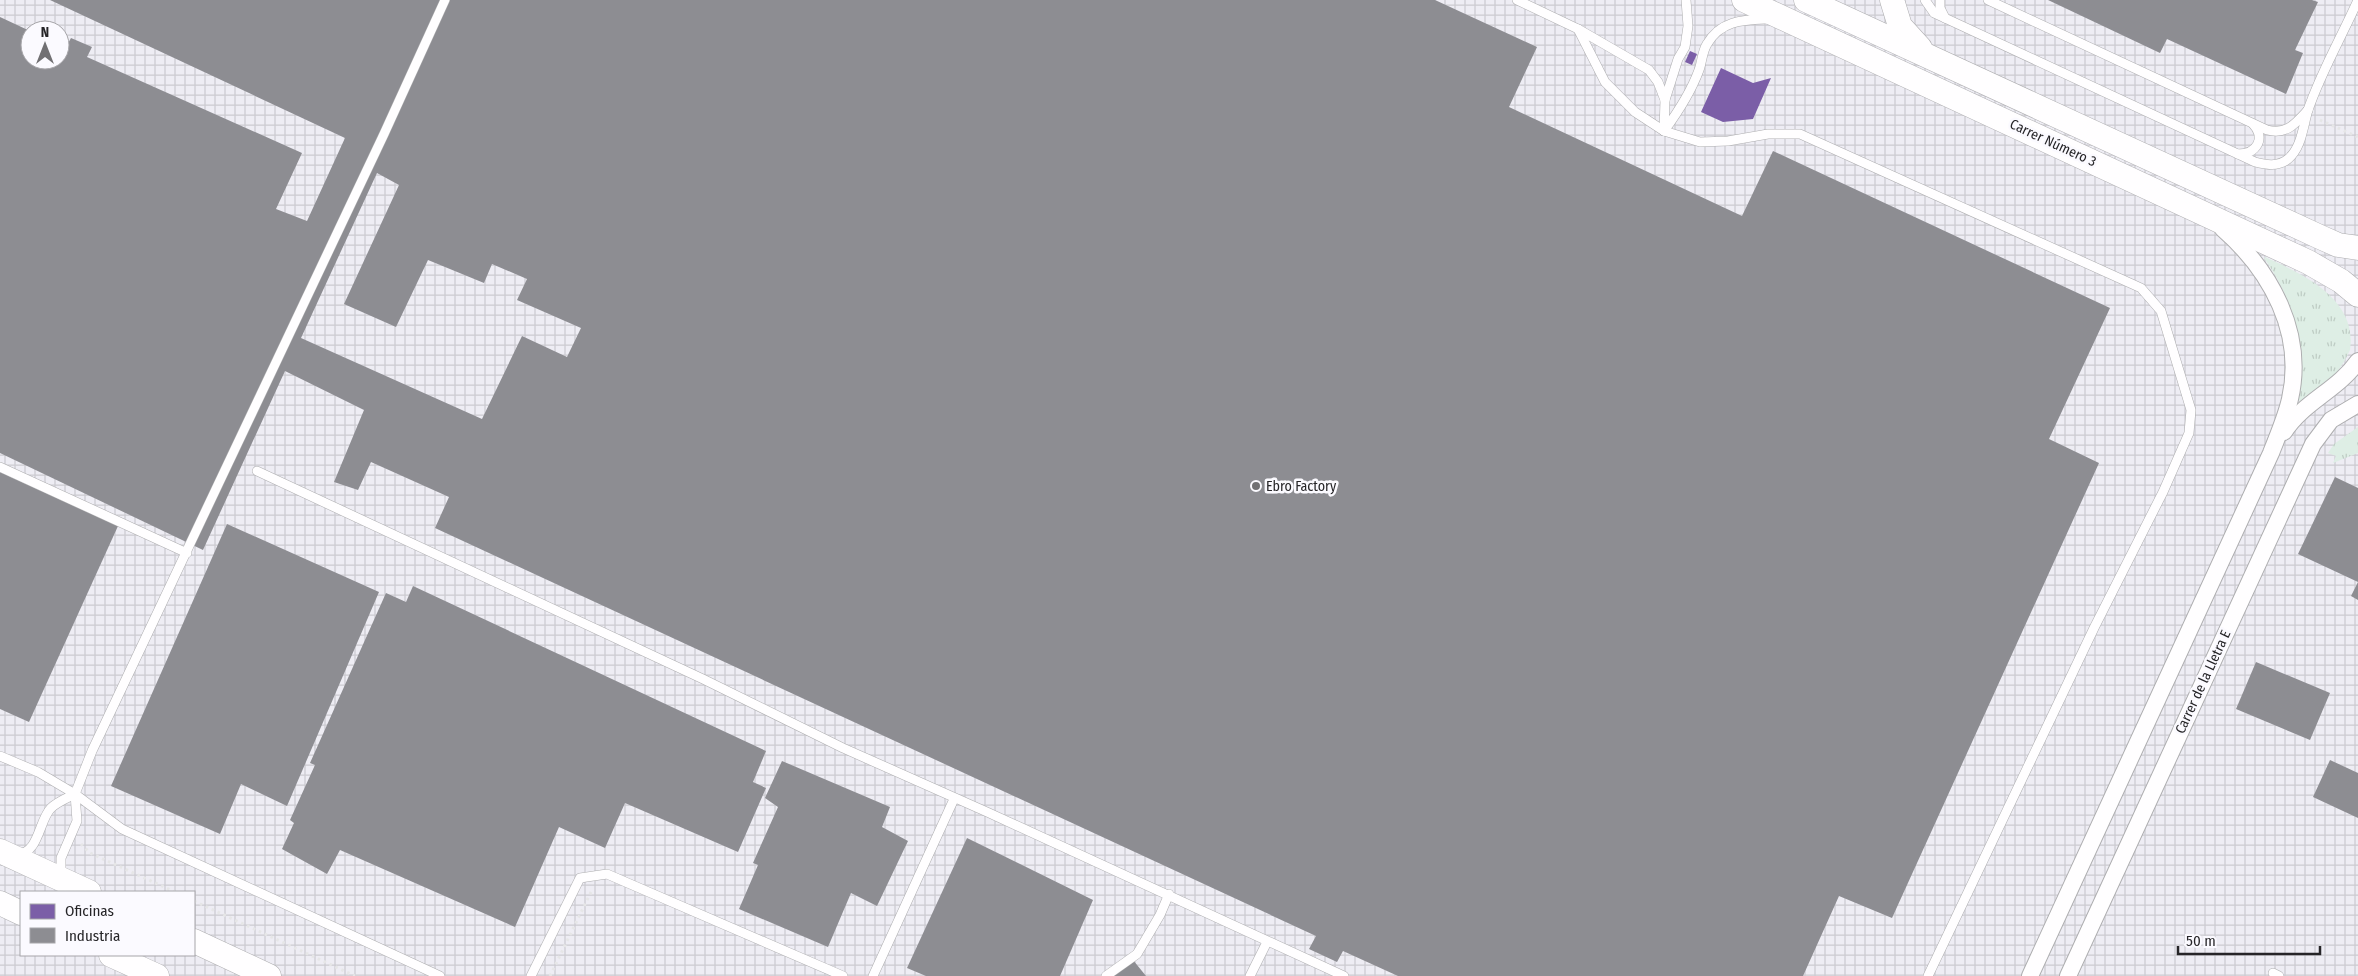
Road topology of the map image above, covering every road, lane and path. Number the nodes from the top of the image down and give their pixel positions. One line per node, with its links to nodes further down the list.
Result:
1 (445, 0): 30 (lane)
2 (1517, 0): 13 (lane)
3 (1686, 0): 15 (lane)
4 (1744, 0): 11 (main road, Carrer Número 3)
5 (1806, 0): 14 (main road, Carrer Número 3)
6 (1892, 0): 14 (main road)
7 (1925, 0): 12 (lane)
8 (1940, 0): 12 (lane)
9 (1988, 0): 18 (lane)
10 (2358, 0): 16 (lane)
11 (1784, 19): 19 (lane); 22 (main road, Carrer Número 3)
12 (1947, 19): 21 (lane)
13 (1578, 29): 15 (lane); 19 (lane)
14 (1928, 56): 23 (main road, Carrer Número 3)
15 (1665, 100): 19 (lane)
16 (2308, 110): 18 (lane); 21 (lane)
17 (2320, 120): 20 (path)
18 (2252, 123): 21 (lane)
19 (1664, 131): 58 (lane)
20 (2358, 137)
21 (2238, 154)
22 (2205, 214): 24 (main road, Carrer Número 3); 27 (street)
23 (2358, 248)
24 (2358, 295)
25 (2358, 361): 27 (street)
26 (2358, 404): 60 (street, Carrer de la Lletra E)
27 (2271, 453): 59 (street)
28 (0, 467): 30 (lane)
29 (257, 471): 33 (lane)
30 (187, 553): 32 (lane)
31 (0, 756): 32 (lane)
32 (75, 794): 35 (lane); 36 (lane); 50 (lane)
33 (954, 799): 40 (lane); 54 (lane)
34 (80, 845): 39 (path)
35 (4, 853): 36 (main road)
36 (66, 882): 38 (main road)
37 (593, 889): 52 (path)
38 (87, 891)
39 (173, 891)
40 (1169, 894): 45 (lane); 55 (lane)
41 (195, 901): 49 (path)
42 (0, 903): 43 (main road)
43 (20, 913)
44 (195, 941): 48 (main road)
45 (1267, 942): 56 (lane); 57 (lane)
46 (113, 956): 47 (main road)
47 (156, 976)
48 (269, 976)
49 (355, 976)
50 (440, 976)
51 (531, 976): 53 (lane)
52 (550, 976)
53 (843, 976)
54 (873, 976)
55 (1106, 976)
56 (1250, 976)
57 (1344, 976)
58 (1928, 976)
59 (2030, 976)
60 (2068, 976)

